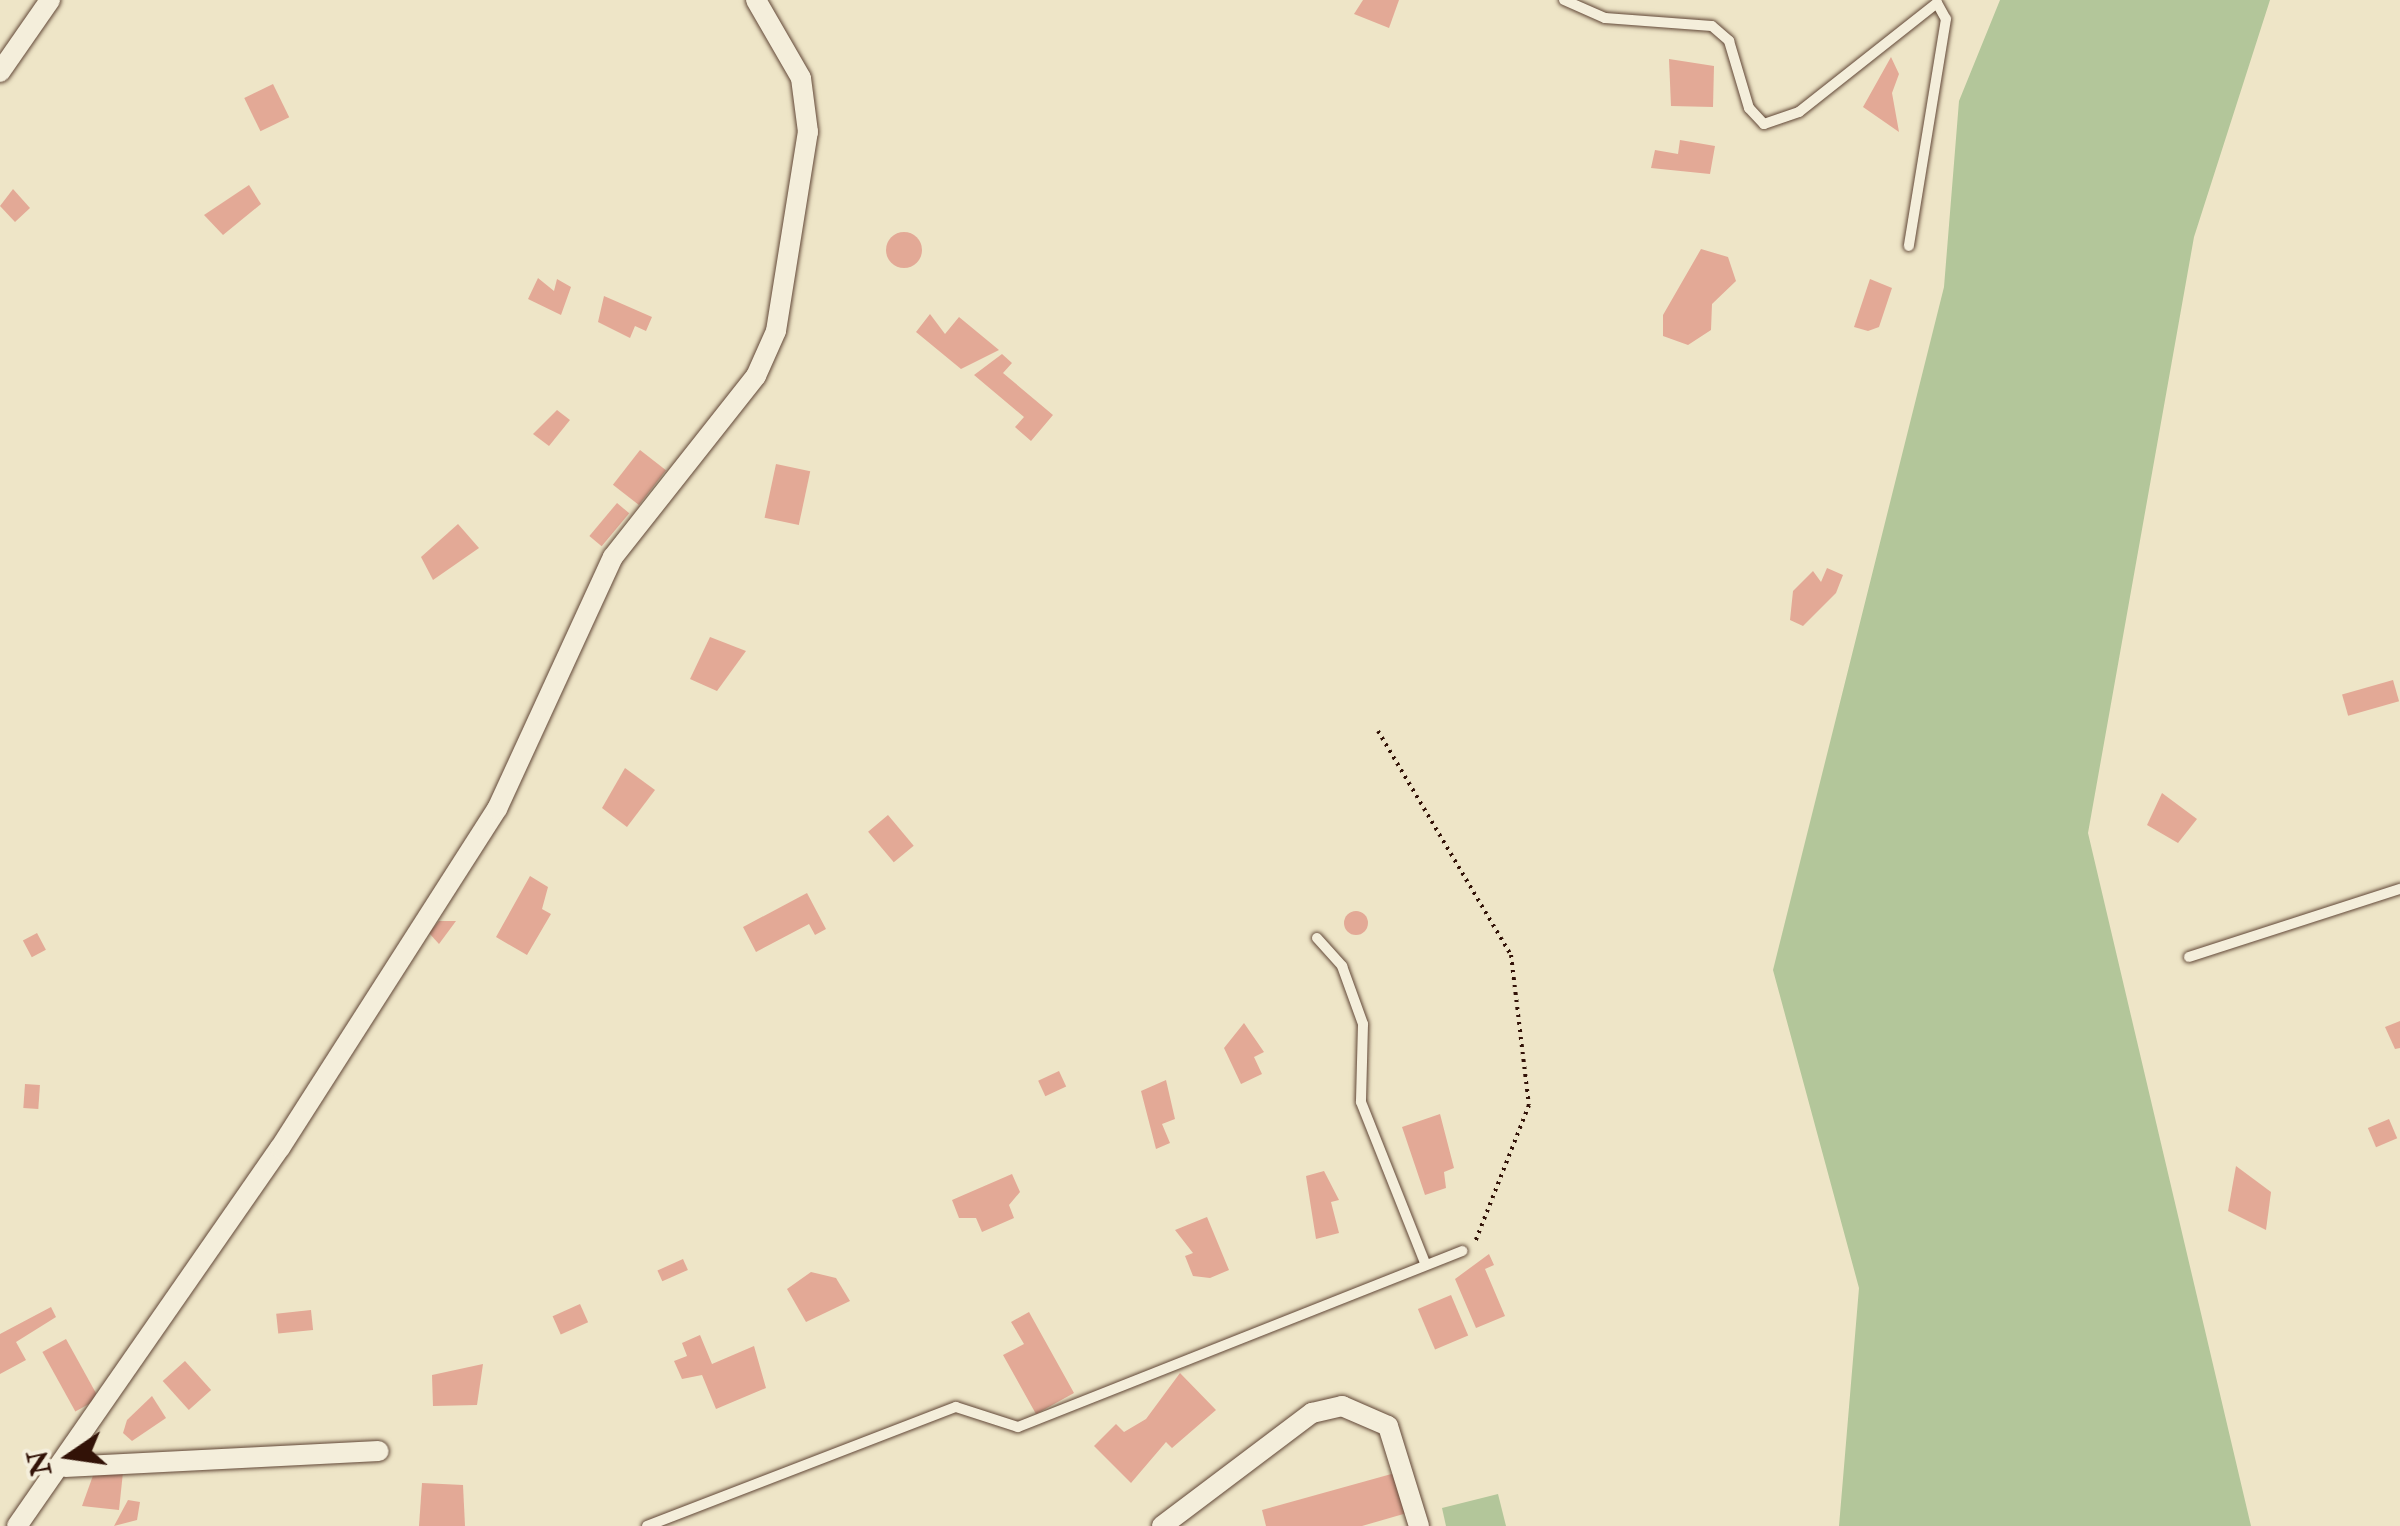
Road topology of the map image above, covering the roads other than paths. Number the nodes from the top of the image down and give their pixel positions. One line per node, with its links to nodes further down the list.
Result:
1 (50, 0): 4 (street)
2 (756, 0): 12 (street)
3 (1564, 0): 5 (lane)
4 (0, 72)
5 (1908, 246)
6 (2400, 889): 8 (lane)
7 (1317, 938): 10 (lane)
8 (2190, 958)
9 (1462, 1252): 10 (lane)
10 (1426, 1266): 14 (lane)
11 (379, 1452): 12 (street)
12 (64, 1467): 13 (street)
13 (17, 1526)
14 (647, 1526)
15 (1162, 1526): 16 (street)
16 (1419, 1526)

